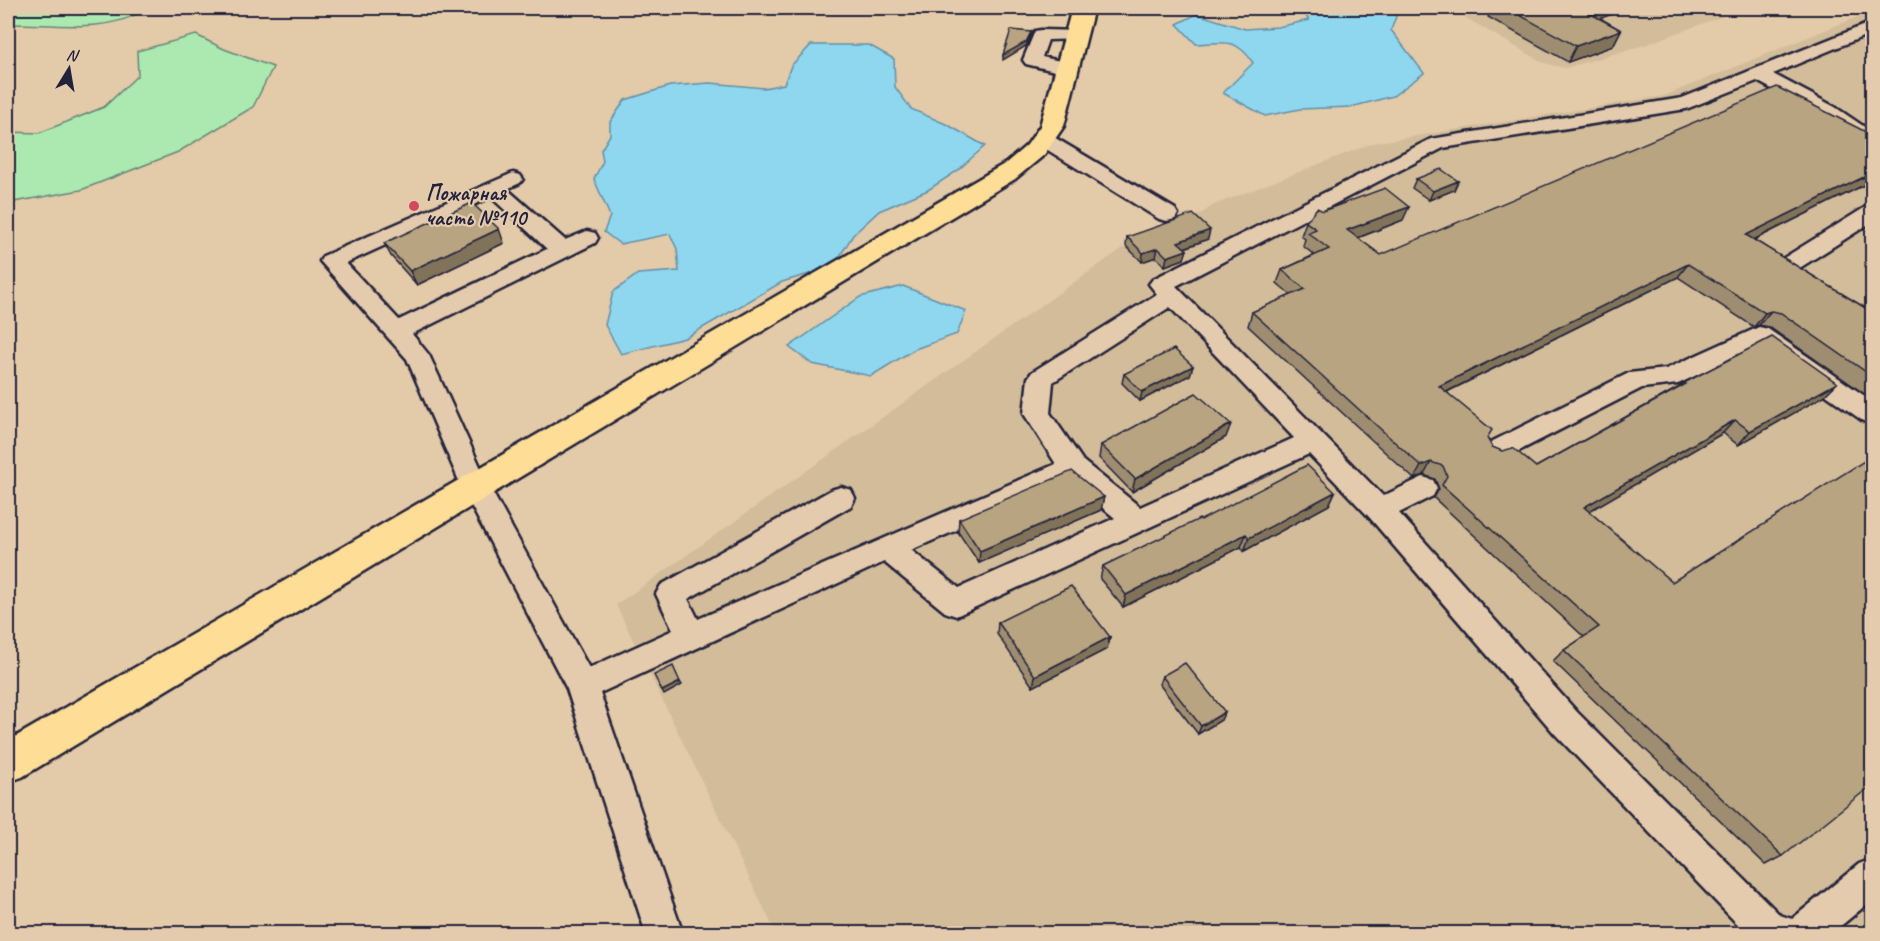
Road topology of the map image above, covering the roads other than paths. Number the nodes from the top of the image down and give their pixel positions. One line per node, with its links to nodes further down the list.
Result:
1 (1083, 8): 4 (main road)
2 (1872, 27): 3 (lane)
3 (1756, 73): 5 (lane); 11 (lane)
4 (1045, 140): 7 (lane); 17 (main road)
5 (1872, 141)
6 (1872, 213): 10 (lane)
7 (1167, 214)
8 (587, 238): 9 (lane)
9 (562, 250): 12 (lane); 12 (lane)
10 (1790, 264)
11 (1172, 295): 14 (lane); 16 (lane)
12 (396, 332): 17 (lane)
13 (1872, 414): 15 (lane)
14 (1313, 441): 20 (lane); 21 (lane)
15 (1494, 452)
16 (1073, 468): 21 (lane); 22 (lane)
17 (476, 488): 24 (lane); 25 (main road)
18 (1423, 488): 20 (lane)
19 (841, 498): 23 (lane)
20 (1380, 510): 28 (lane)
21 (1138, 521): 22 (lane)
22 (887, 548): 23 (lane)
23 (691, 636): 24 (lane)
24 (582, 686): 27 (lane)
25 (8, 764)
26 (1872, 877): 29 (lane)
27 (665, 933)
28 (1784, 933)
29 (1802, 933)

